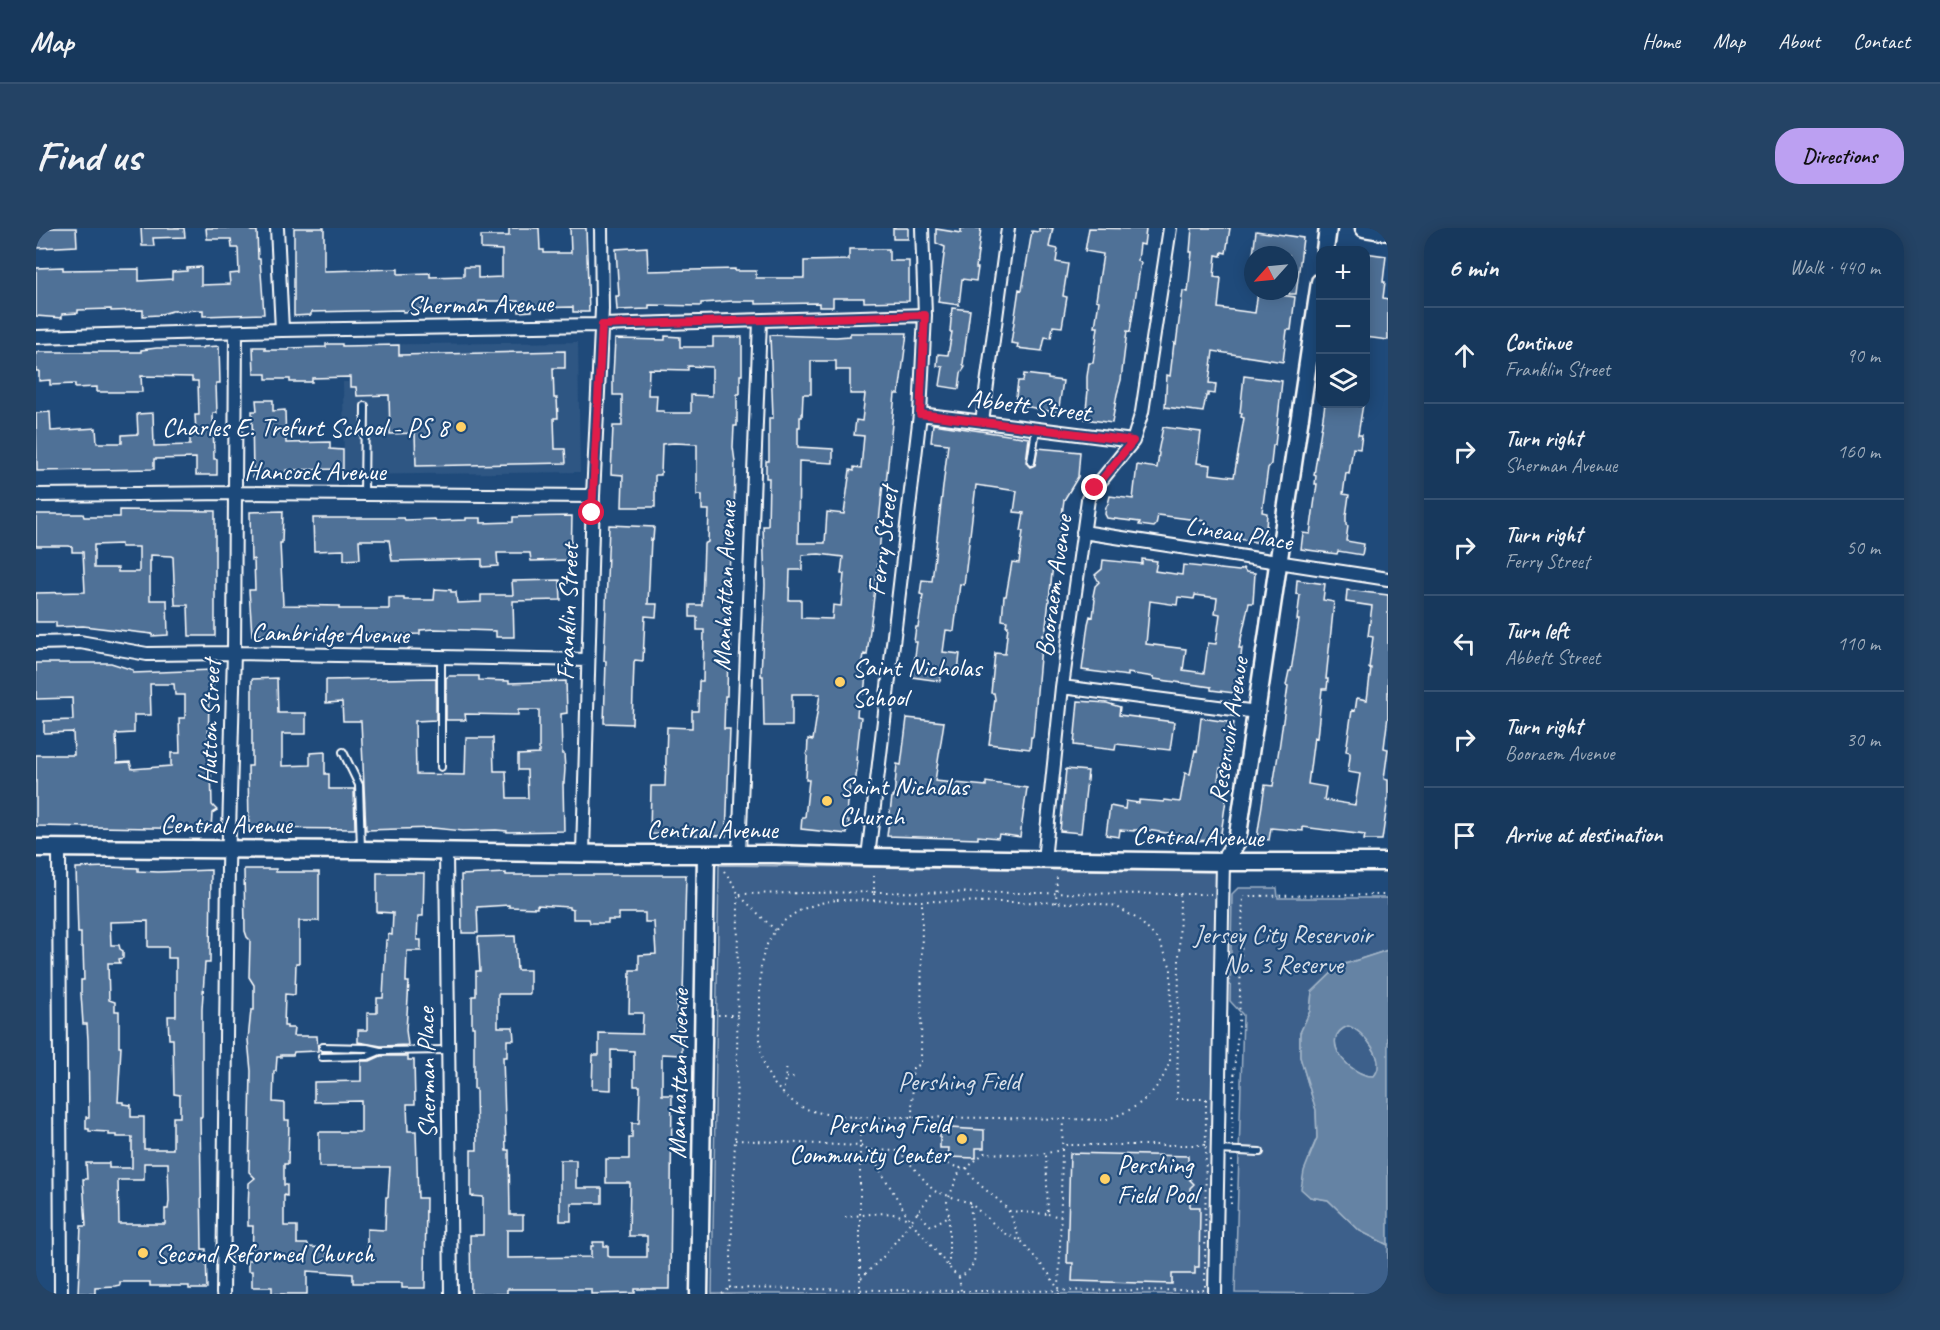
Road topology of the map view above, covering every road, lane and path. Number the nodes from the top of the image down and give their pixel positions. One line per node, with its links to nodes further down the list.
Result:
1 (278, 228): 14 (street)
2 (601, 228): 13 (street, Franklin Street)
3 (922, 228): 11 (street, Ferry Street)
4 (1008, 228): 19 (street)
5 (1170, 228): 21 (street, Booraem Avenue)
6 (1328, 228): 9 (main road)
7 (1364, 228): 8 (main road)
8 (1388, 232)
9 (1326, 246)
10 (1317, 300): 28 (main road, Reservoir Avenue)
11 (925, 315): 12 (street, Sherman Avenue); 18 (street, Ferry Street)
12 (760, 321): 13 (street, Sherman Avenue); 44 (street, Manhattan Avenue)
13 (602, 325): 14 (street, Sherman Avenue); 26 (street, Franklin Street)
14 (282, 330): 15 (street, Sherman Avenue)
15 (236, 332): 16 (street, Sherman Avenue); 23 (street, Hutton Street)
16 (36, 337)
17 (365, 406): 24 (lane)
18 (920, 414): 19 (street, Abbett Street); 46 (street, Ferry Street)
19 (982, 422): 20 (street, Abbett Street)
20 (1036, 429): 21 (street, Abbett Street); 22 (lane)
21 (1133, 441): 27 (street, Booraem Avenue)
22 (1031, 462)
23 (235, 493): 24 (street, Hancock Avenue); 25 (street, Hancock Avenue); 31 (street, Hutton Street)
24 (364, 494): 26 (street, Hancock Avenue)
25 (36, 495)
26 (593, 495): 33 (street, Franklin Street)
27 (1083, 532): 28 (street, Lineau Place); 34 (street, Booraem Avenue)
28 (1279, 561): 29 (street, Lineau Place); 35 (main road, Reservoir Avenue)
29 (1388, 579)
30 (36, 643): 31 (street, Cambridge Avenue)
31 (234, 653): 32 (street, Cambridge Avenue); 40 (street, Hutton Street)
32 (441, 657): 33 (street, Cambridge Avenue); 37 (lane)
33 (588, 660): 43 (street, Franklin Street)
34 (1062, 687): 35 (street); 47 (street, Booraem Avenue)
35 (1257, 712): 48 (main road, Reservoir Avenue)
36 (343, 752): 41 (lane)
37 (441, 767)
38 (36, 848): 39 (main road, Central Avenue)
39 (59, 848): 40 (main road, Central Avenue); 113 (street)
40 (228, 849): 41 (main road, Central Avenue); 114 (street, Hutton Street)
41 (361, 850): 42 (main road, Central Avenue)
42 (446, 852): 43 (main road, Central Avenue); 68 (street, Sherman Place)
43 (583, 853): 45 (main road, Central Avenue)
44 (739, 854): 45 (main road, Central Avenue); 46 (main road, Central Avenue)
45 (706, 855): 116 (main road, Manhattan Avenue)
46 (868, 857): 47 (main road, Central Avenue)
47 (1044, 860): 48 (main road, Central Avenue)
48 (1223, 862): 49 (main road, Central Avenue); 57 (street, Reservoir Avenue)
49 (1388, 862)
50 (724, 871): 54 (path)
51 (1057, 875): 55 (path)
52 (874, 876): 53 (path)
53 (874, 892): 54 (path); 55 (path); 59 (path)
54 (738, 894): 62 (path); 64 (path)
55 (1056, 894): 56 (path); 61 (path)
56 (1180, 894): 57 (path); 66 (path)
57 (1222, 894): 85 (street, Reservoir Avenue)
58 (1388, 895): 86 (path)
59 (874, 902): 60 (path); 62 (path)
60 (922, 903): 61 (path); 78 (path)
61 (1056, 903): 65 (path)
62 (776, 930): 76 (path)
63 (712, 1015): 64 (path)
64 (738, 1015): 80 (path)
65 (1170, 1018): 66 (path); 71 (path)
66 (1178, 1018): 72 (path)
67 (323, 1047): 69 (lane)
68 (448, 1050): 69 (lane); 115 (street, Sherman Place)
69 (380, 1051): 70 (lane)
70 (322, 1057)
71 (1170, 1060): 72 (path); 79 (path)
72 (1178, 1060): 81 (path)
73 (787, 1065): 75 (path)
74 (795, 1077): 75 (path)
75 (786, 1078): 76 (path)
76 (783, 1094): 77 (path)
77 (860, 1117): 78 (path); 82 (path)
78 (912, 1117): 79 (path)
79 (1063, 1119): 84 (path)
80 (735, 1140): 82 (path); 109 (path)
81 (1206, 1145): 84 (path); 112 (path)
82 (861, 1146): 83 (path); 100 (path)
83 (868, 1150): 87 (path); 104 (path)
84 (1062, 1150): 89 (path); 103 (path)
85 (1218, 1150): 86 (lane); 118 (street, Reservoir Avenue)
86 (1232, 1150): 88 (lane)
87 (899, 1152): 90 (path); 94 (path)
88 (1260, 1152)
89 (1046, 1153): 91 (path); 99 (path)
90 (961, 1168): 91 (path); 95 (path)
91 (968, 1168): 97 (path)
92 (1194, 1177): 93 (path)
93 (1190, 1180)
94 (934, 1191): 95 (path); 98 (path)
95 (950, 1197): 96 (path); 101 (path)
96 (970, 1203): 105 (path); 107 (path)
97 (1010, 1211): 99 (path); 105 (path)
98 (917, 1212): 101 (path); 104 (path)
99 (1048, 1214): 103 (path)
100 (860, 1216): 102 (path); 104 (path); 108 (path)
101 (949, 1216): 106 (path)
102 (845, 1217)
103 (1060, 1217): 112 (path)
104 (910, 1220): 106 (path); 108 (path)
105 (1022, 1242): 112 (path)
106 (949, 1266): 107 (path)
107 (959, 1277): 111 (path)
108 (861, 1278): 110 (path)
109 (730, 1288): 110 (path); 117 (path)
110 (860, 1292): 111 (path)
111 (961, 1292): 112 (path)
112 (1059, 1292)
113 (61, 1294)
114 (223, 1294)
115 (451, 1294)
116 (699, 1294)
117 (722, 1294)
118 (1215, 1294)

